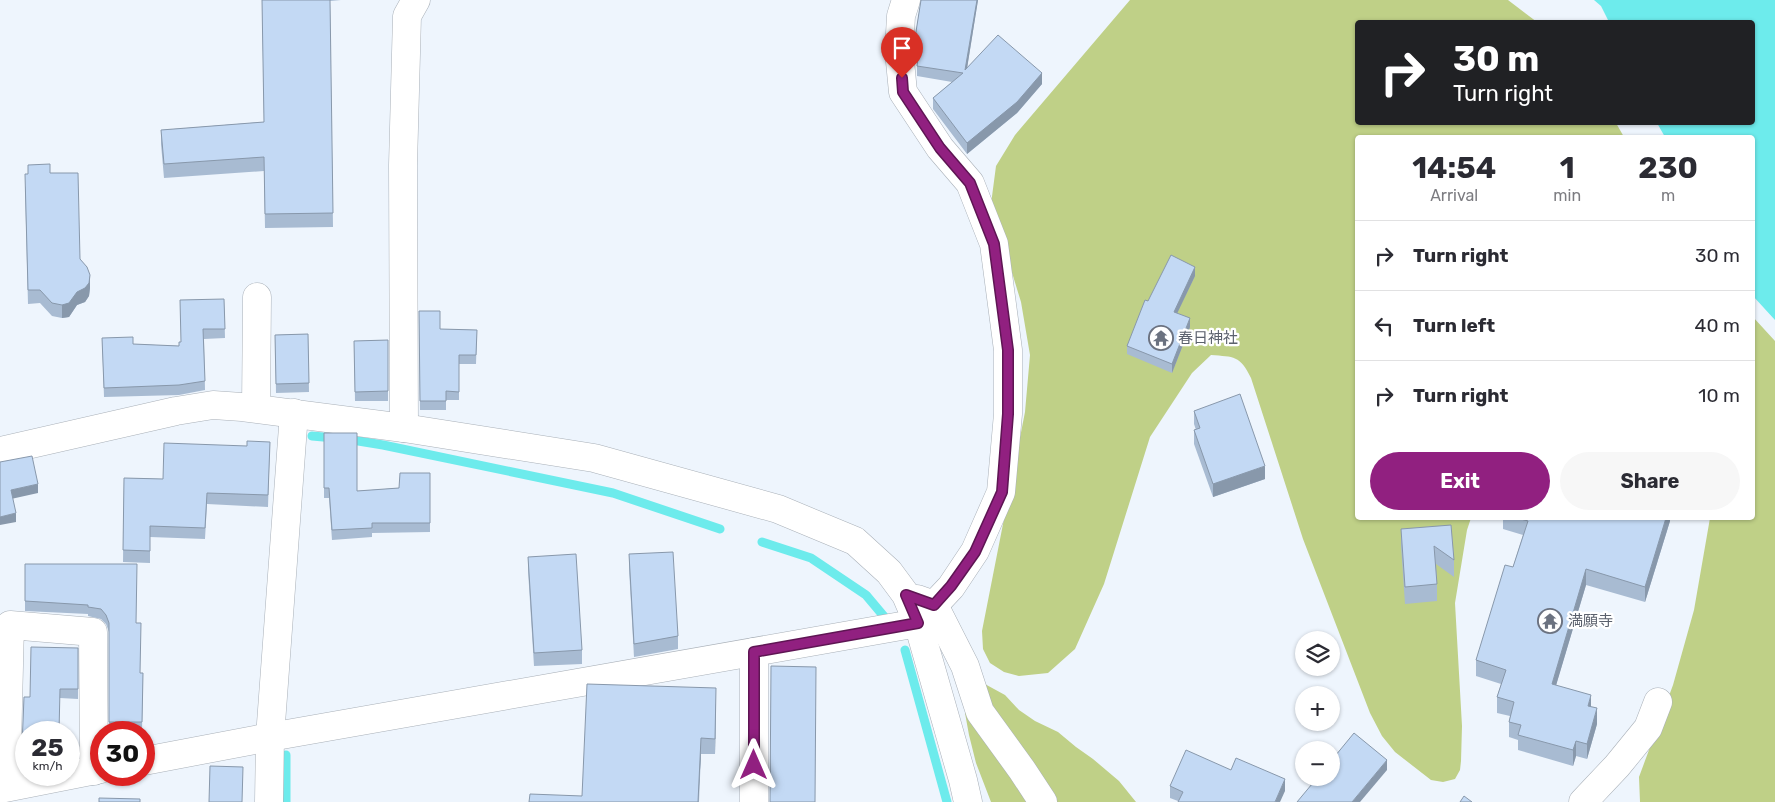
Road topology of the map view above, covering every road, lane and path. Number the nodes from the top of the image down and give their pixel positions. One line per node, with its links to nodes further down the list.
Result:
1 (416, 0): 6 (street)
2 (906, 0): 8 (street)
3 (257, 297): 4 (street)
4 (256, 408): 5 (street); 7 (street)
5 (294, 413): 6 (street); 12 (street)
6 (404, 428): 8 (street)
7 (0, 451)
8 (926, 614): 9 (street); 18 (street); 19 (street)
9 (754, 652): 12 (street); 17 (street)
10 (1658, 702): 20 (street)
11 (96, 721): 15 (street)
12 (270, 737): 13 (street); 16 (street)
13 (155, 759)
14 (90, 772): 15 (street)
15 (3, 788)
16 (269, 802)
17 (754, 802)
18 (968, 802)
19 (1043, 802)
20 (1583, 802)

